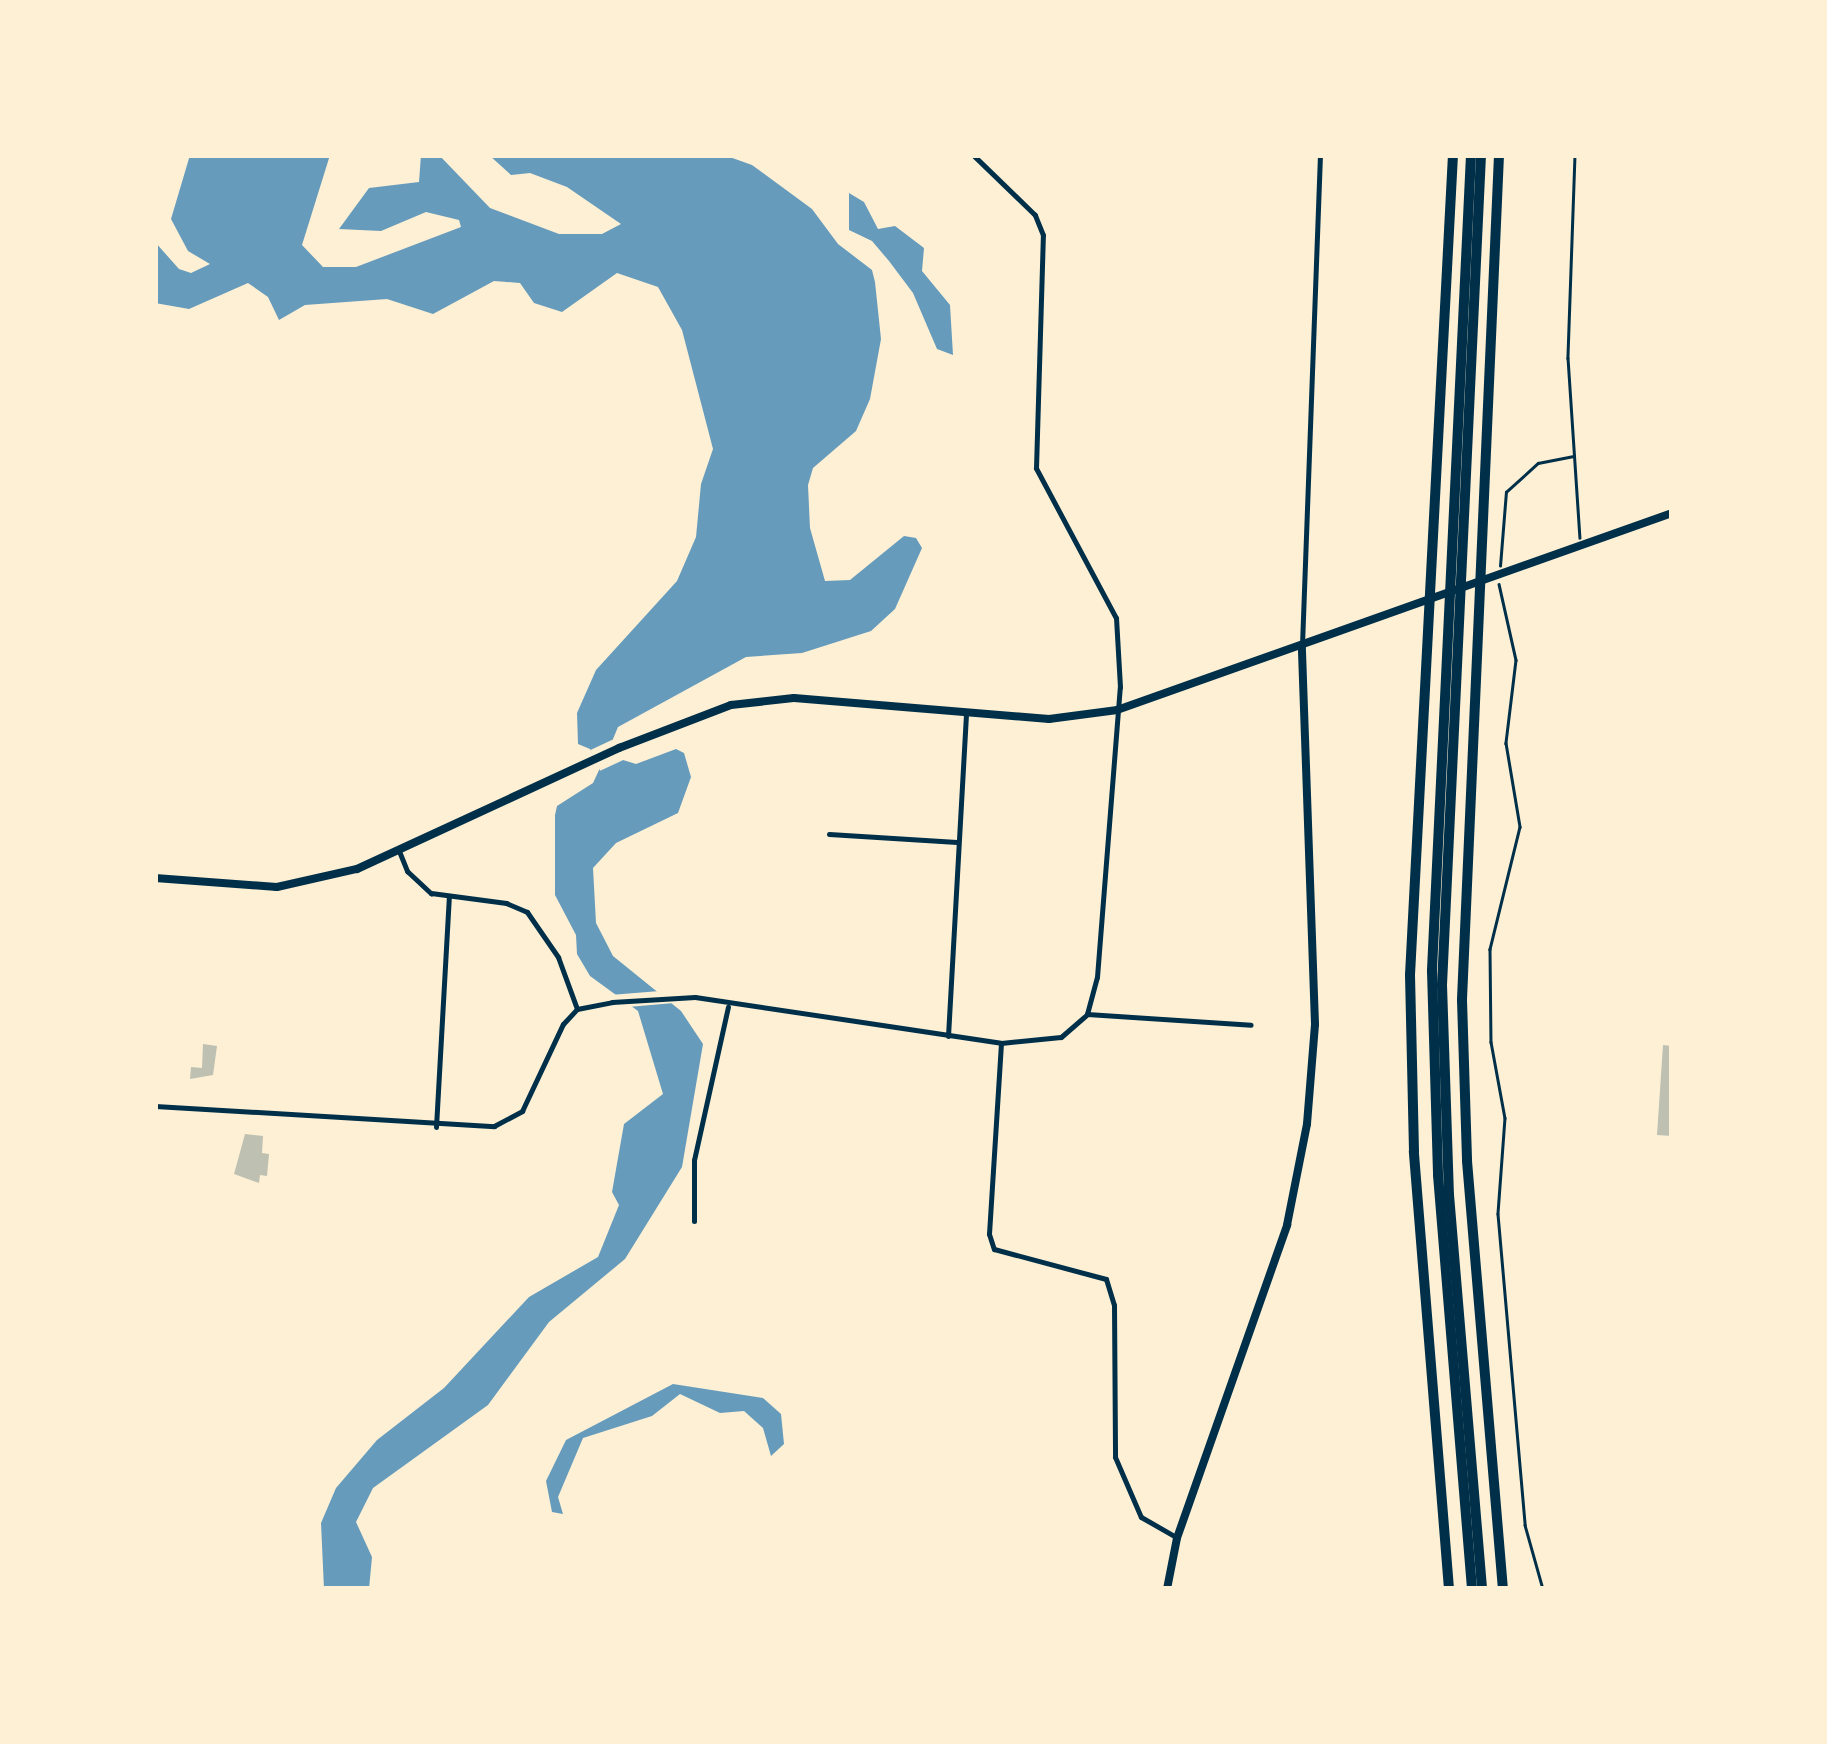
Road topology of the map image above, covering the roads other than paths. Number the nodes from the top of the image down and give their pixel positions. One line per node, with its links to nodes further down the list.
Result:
1 (974, 155): 9 (street)
2 (1320, 155): 8 (street)
3 (1452, 155): 27 (highway)
4 (1471, 155): 28 (highway)
5 (1481, 155): 29 (highway)
6 (1499, 156): 30 (highway)
7 (1672, 512): 8 (main road)
8 (1302, 645): 9 (main road); 25 (main road)
9 (1117, 710): 10 (main road); 18 (street)
10 (966, 712): 12 (street); 13 (main road)
11 (829, 834): 12 (street)
12 (958, 842): 20 (street)
13 (399, 850): 14 (main road); 15 (street)
14 (155, 878)
15 (449, 897): 17 (street); 23 (street)
16 (728, 1007): 17 (street); 20 (street); 24 (street)
17 (577, 1009): 23 (street)
18 (1087, 1014): 19 (street); 21 (street)
19 (1251, 1024)
20 (948, 1036): 21 (street)
21 (1001, 1043): 25 (street)
22 (155, 1106): 23 (street)
23 (436, 1127)
24 (694, 1221)
25 (1176, 1538): 26 (main road)
26 (1168, 1589)
27 (1450, 1589)
28 (1472, 1589)
29 (1482, 1589)
30 (1502, 1589)

